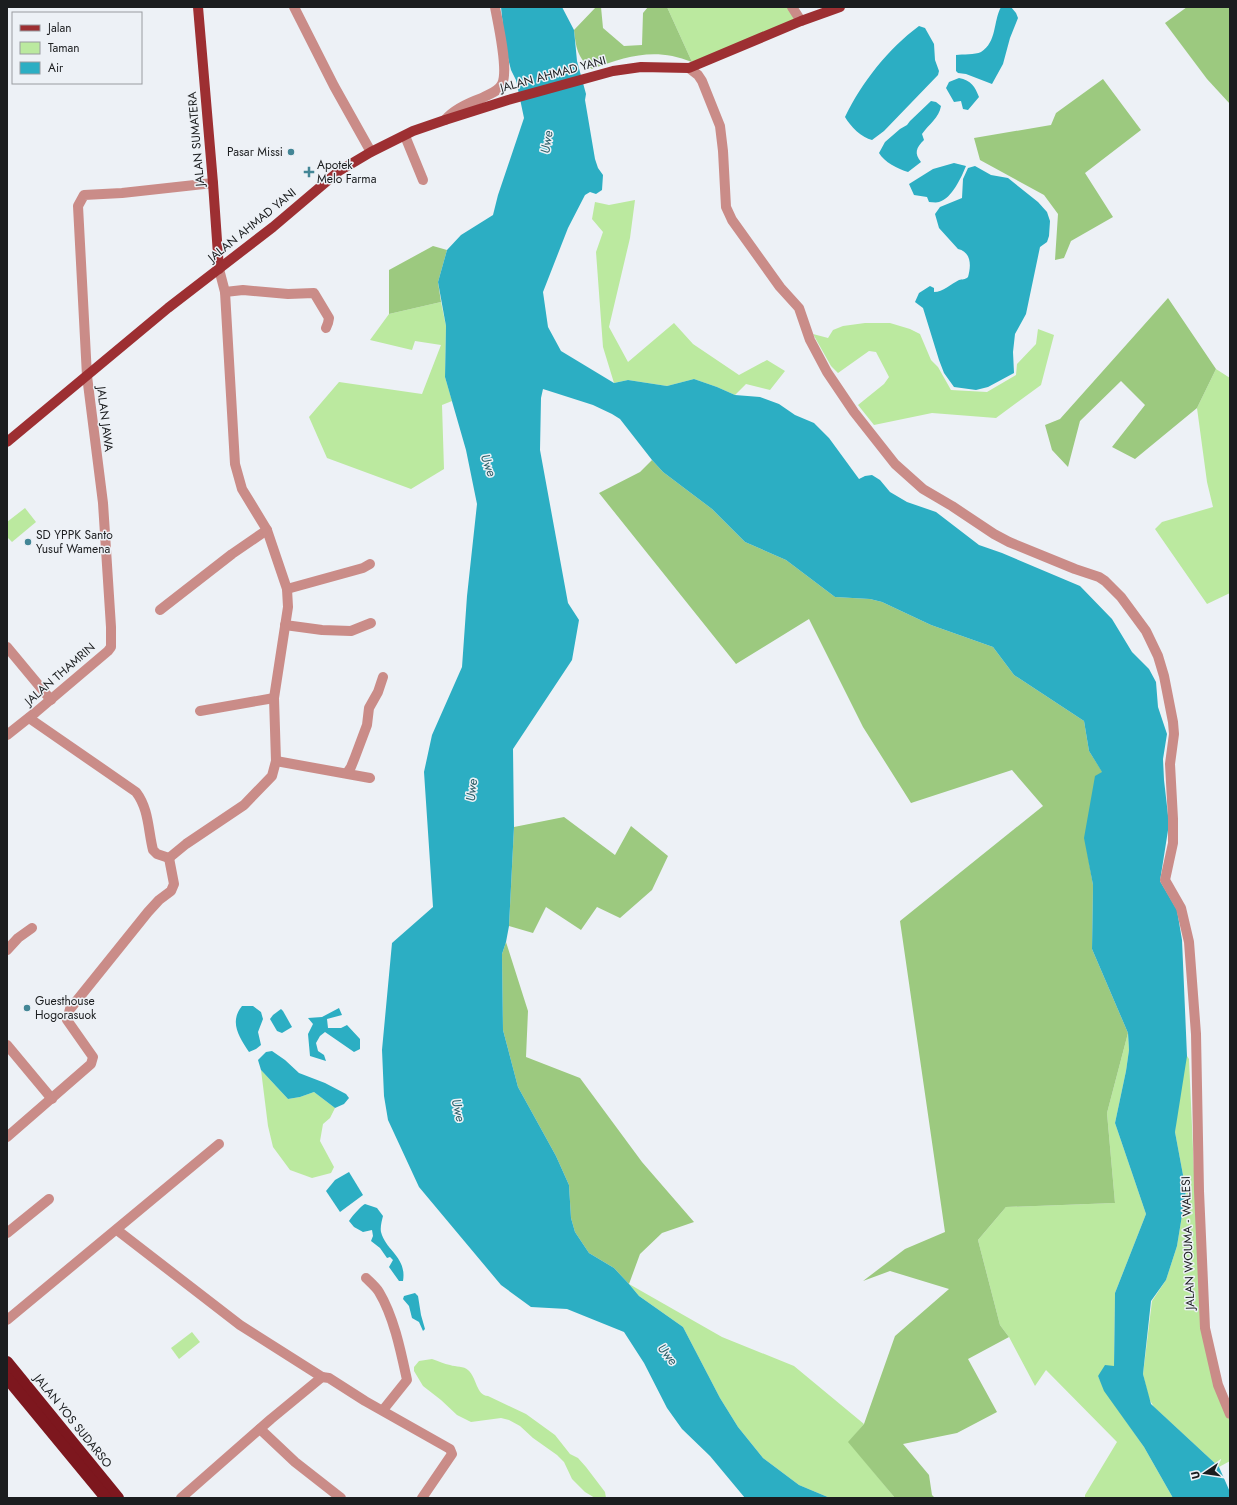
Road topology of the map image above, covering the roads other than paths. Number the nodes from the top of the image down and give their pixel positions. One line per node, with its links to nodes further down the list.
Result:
1 (198, 7): 12 (main road, JALAN SUMATERA)
2 (295, 7): 10 (street)
3 (496, 7): 8 (street)
4 (792, 7): 6 (street)
5 (840, 7): 6 (main road)
6 (801, 21): 7 (main road)
7 (689, 68): 8 (main road, JALAN AHMAD YANI); 51 (street, JALAN WOUMA - WALESI)
8 (445, 120): 9 (main road, JALAN AHMAD YANI)
9 (405, 136): 10 (main road, JALAN AHMAD YANI); 11 (street)
10 (371, 152): 13 (main road, JALAN AHMAD YANI)
11 (423, 180)
12 (213, 183): 13 (main road, JALAN SUMATERA); 16 (street, JALAN JAWA)
13 (219, 269): 14 (street); 16 (main road, JALAN AHMAD YANI)
14 (225, 292): 15 (street); 18 (street)
15 (326, 328)
16 (87, 376): 17 (main road, JALAN AHMAD YANI); 25 (street, JALAN JAWA)
17 (7, 442)
18 (267, 530): 20 (street); 21 (street)
19 (370, 564): 20 (street)
20 (287, 589): 23 (street)
21 (160, 610)
22 (371, 623): 23 (street)
23 (285, 625): 27 (street)
24 (7, 647): 28 (street)
25 (111, 647): 28 (street, JALAN THAMRIN)
26 (383, 677): 33 (street)
27 (274, 698): 29 (street); 32 (street)
28 (51, 700): 30 (street, JALAN THAMRIN)
29 (200, 711)
30 (29, 718): 31 (street, JALAN THAMRIN); 35 (street)
31 (7, 735)
32 (276, 761): 33 (street); 35 (street)
33 (347, 773): 34 (street)
34 (370, 778)
35 (169, 858): 39 (street)
36 (32, 928): 37 (street)
37 (7, 950)
38 (7, 1044): 39 (street)
39 (52, 1099): 40 (street)
40 (7, 1137)
41 (219, 1144): 43 (street)
42 (49, 1199): 44 (street)
43 (116, 1230): 46 (street); 48 (street)
44 (7, 1233)
45 (366, 1278): 50 (street)
46 (7, 1320)
47 (7, 1362): 53 (highway, JALAN YOS SUDARSO)
48 (322, 1377): 50 (street); 52 (street)
49 (7, 1378): 53 (highway, JALAN YOS SUDARSO)
50 (383, 1410): 57 (street)
51 (1230, 1414)
52 (260, 1429): 55 (street); 56 (street)
53 (60, 1434): 54 (highway, JALAN YOS SUDARSO)
54 (110, 1496)
55 (181, 1498)
56 (341, 1498)
57 (422, 1498)

